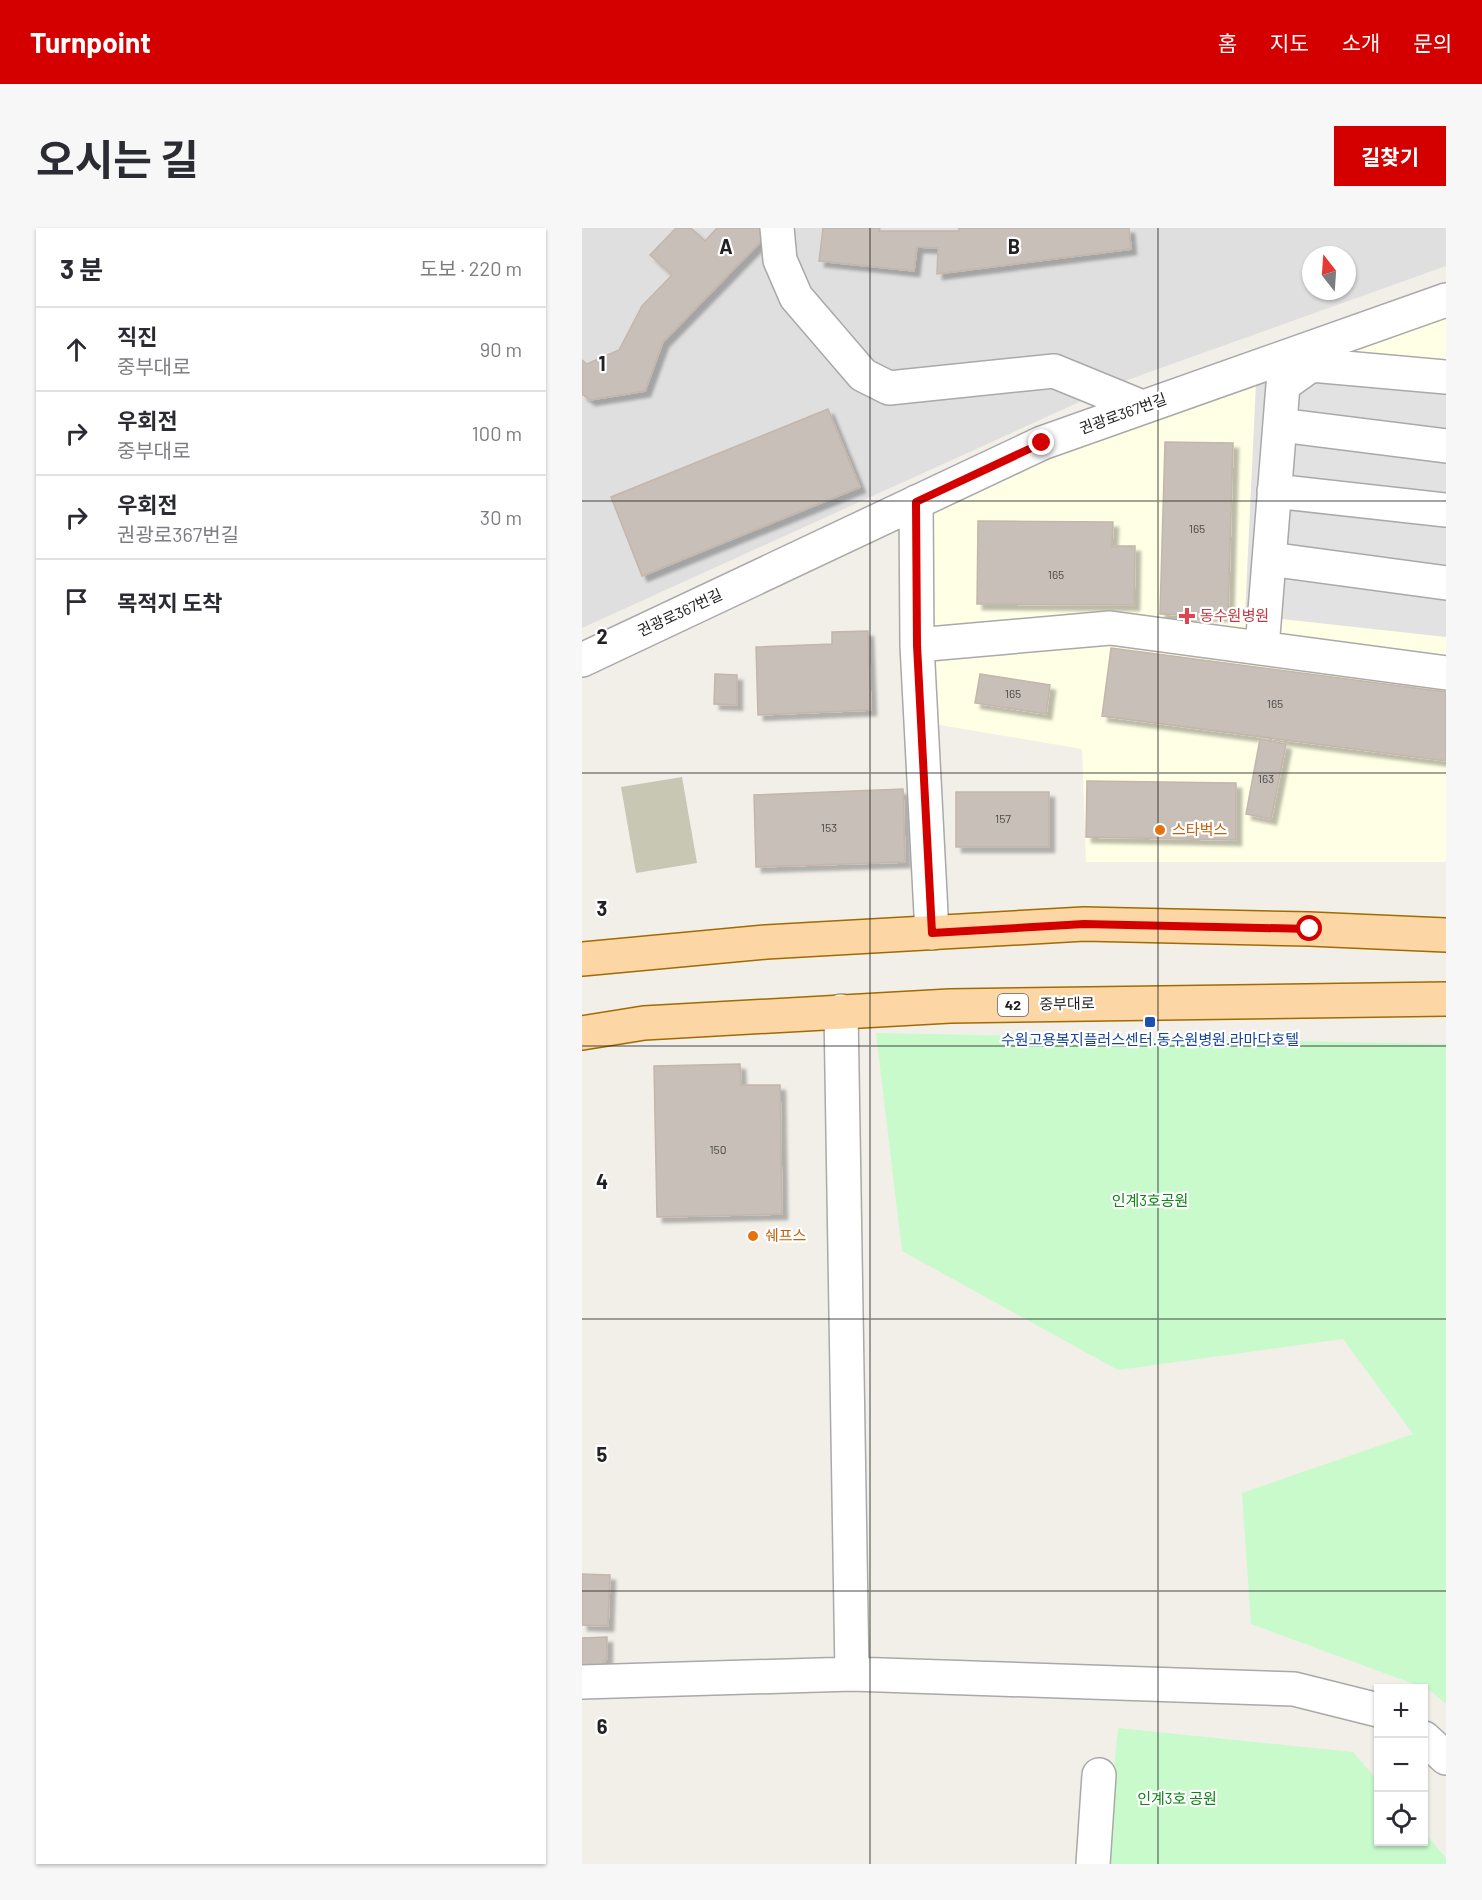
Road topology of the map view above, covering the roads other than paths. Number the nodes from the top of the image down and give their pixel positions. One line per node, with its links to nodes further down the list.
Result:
1 (777, 228): 4 (street)
2 (1446, 300): 4 (street, 권광로367번길)
3 (1446, 377): 5 (street)
4 (1142, 407): 8 (street, 권광로367번길)
5 (1280, 425): 6 (street); 7 (street)
6 (1446, 446)
7 (1275, 491): 9 (street); 10 (street)
8 (916, 502): 12 (street); 14 (street, 권광로367번길)
9 (1446, 510)
10 (1270, 559): 11 (street); 13 (street)
11 (1446, 583)
12 (917, 645): 13 (street); 16 (street)
13 (1262, 648): 15 (street)
14 (582, 660)
15 (1446, 673)
16 (932, 933): 17 (main road); 18 (main road)
17 (1446, 935)
18 (582, 959)
19 (1446, 999): 20 (main road, 중부대로 / 42)
20 (841, 1011): 21 (main road, 중부대로 / 42); 22 (street)
21 (582, 1033)
22 (852, 1674): 23 (street); 24 (street)
23 (582, 1682)
24 (1374, 1709)
25 (1428, 1742): 26 (street)
26 (1446, 1758)
27 (1099, 1775): 28 (street)
28 (1093, 1864)

